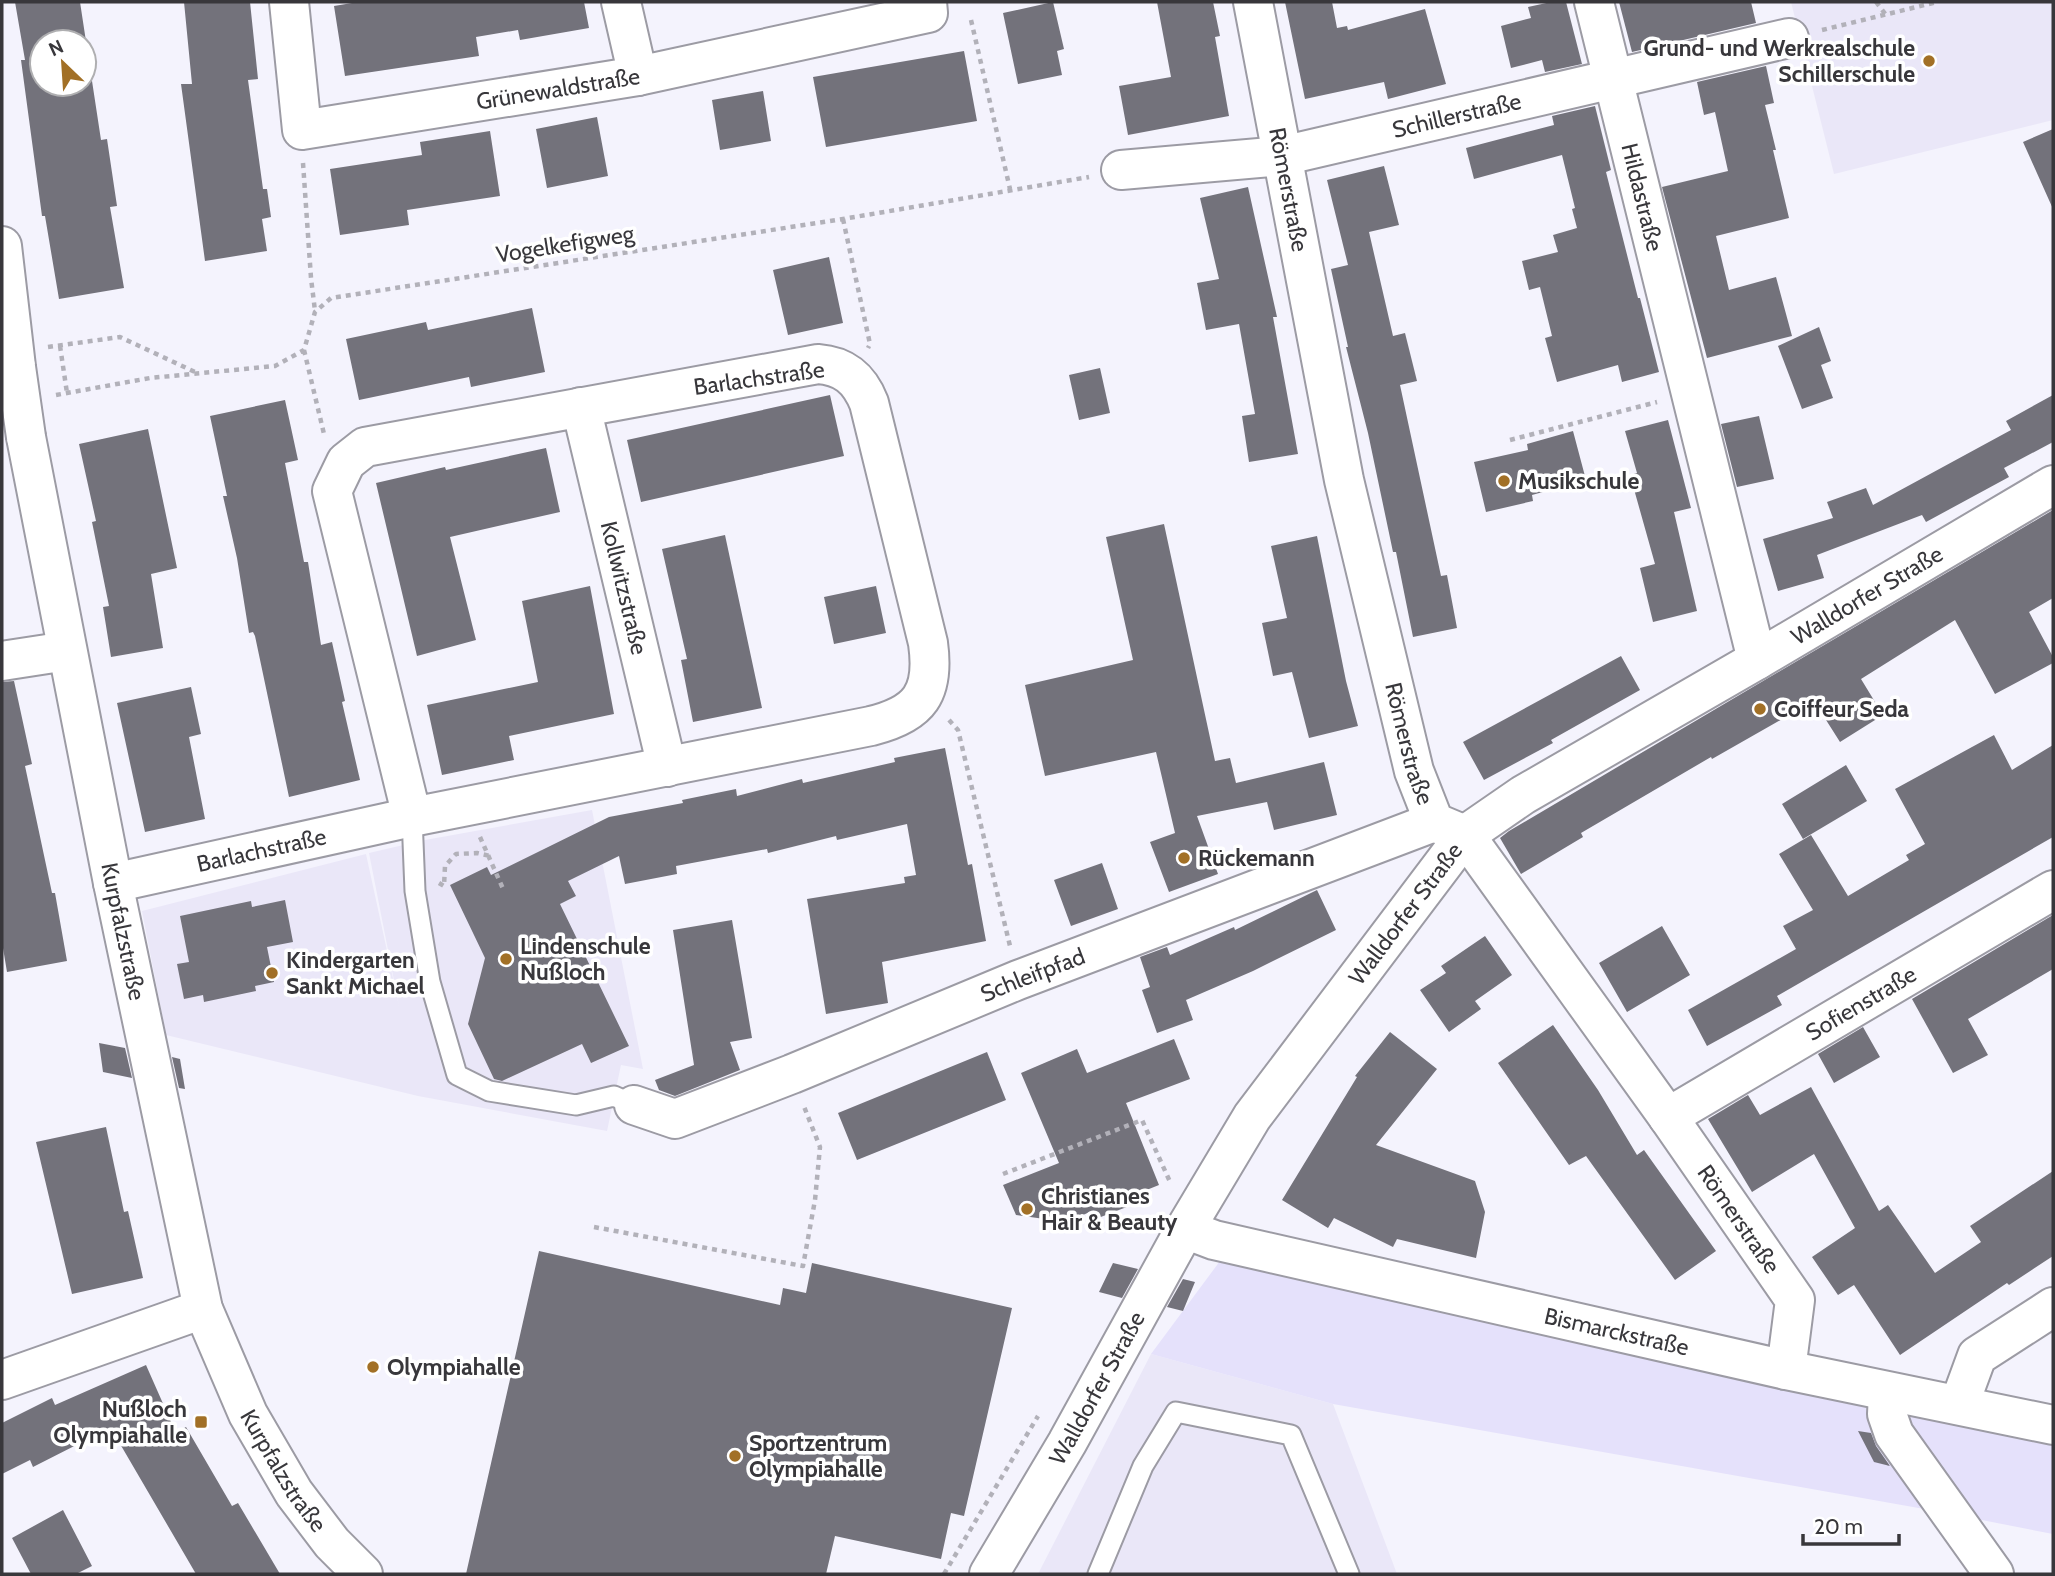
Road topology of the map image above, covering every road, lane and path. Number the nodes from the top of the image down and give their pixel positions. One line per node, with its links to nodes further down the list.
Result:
1 (289, 2): 14 (street)
2 (621, 2): 12 (street)
3 (927, 2): 12 (street, Grünewaldstraße)
4 (1253, 2): 15 (street, Römerstraße)
5 (1594, 2): 13 (street, Hildastraße)
6 (1876, 2): 8 (path)
7 (1937, 2): 8 (path)
8 (1886, 15): 10 (path)
9 (971, 20): 17 (path)
10 (1835, 27)
11 (1789, 38): 13 (street, Schillerstraße)
12 (638, 76): 14 (street, Grünewaldstraße)
13 (1614, 79): 15 (street, Schillerstraße); 27 (street, Hildastraße)
14 (302, 130): 20 (path)
15 (1282, 156): 16 (street, Schillerstraße); 39 (street, Römerstraße)
16 (1121, 170): 17 (path, Vogelkefigweg)
17 (1010, 189): 18 (path, Vogelkefigweg)
18 (842, 219): 20 (path, Vogelkefigweg); 25 (path)
19 (2, 246): 23 (street, Kurpfalzstraße)
20 (315, 312): 22 (path)
21 (60, 345): 23 (path); 24 (path); 26 (path)
22 (304, 351): 24 (path); 31 (path)
23 (15, 359): 33 (street, Kurpfalzstraße, bridge)
24 (197, 373): 26 (path)
25 (853, 376): 29 (street, Barlachstraße); 36 (street, Barlachstraße)
26 (67, 393): 28 (path)
27 (1692, 393): 30 (path); 34 (street, Hildastraße)
28 (51, 396)
29 (581, 407): 31 (street, Barlachstraße); 37 (street, Kollwitzstraße)
30 (1510, 440)
31 (346, 462): 38 (street)
32 (2053, 485): 34 (street, Walldorfer Straße)
33 (67, 651): 35 (street); 43 (street, Kurpfalzstraße)
34 (1757, 660): 39 (street, Walldorfer Straße)
35 (2, 661)
36 (925, 693): 37 (street, Barlachstraße); 46 (path)
37 (667, 767): 38 (street, Barlachstraße)
38 (412, 817): 43 (street, Barlachstraße); 48 (lane)
39 (1449, 829): 46 (street, Schleifpfad); 49 (street, Römerstraße); 51 (street, Walldorfer Straße)
40 (487, 849): 41 (path)
41 (490, 856): 42 (path); 45 (path)
42 (436, 880)
43 (113, 883): 54 (street, Kurpfalzstraße)
44 (2053, 890): 49 (street, Sofienstraße)
45 (504, 891)
46 (1018, 980): 47 (street, Schleifpfad)
47 (792, 1074): 48 (street, Schleifpfad); 52 (path)
48 (634, 1105)
49 (1668, 1117): 55 (street, Römerstraße)
50 (1003, 1174): 51 (path)
51 (1181, 1212): 55 (street, Bismarckstraße); 61 (street, Walldorfer Straße)
52 (594, 1227)
53 (2053, 1307): 58 (street)
54 (203, 1309): 56 (street); 60 (street, Kurpfalzstraße)
55 (1786, 1370): 57 (street, Bismarckstraße)
56 (2, 1380)
57 (1888, 1392): 58 (street, Bismarckstraße); 64 (street)
58 (1959, 1405): 59 (street, Bismarckstraße)
59 (2053, 1425)
60 (363, 1574)
61 (989, 1574)
62 (1097, 1574): 63 (lane)
63 (1349, 1574)
64 (1994, 1574)

